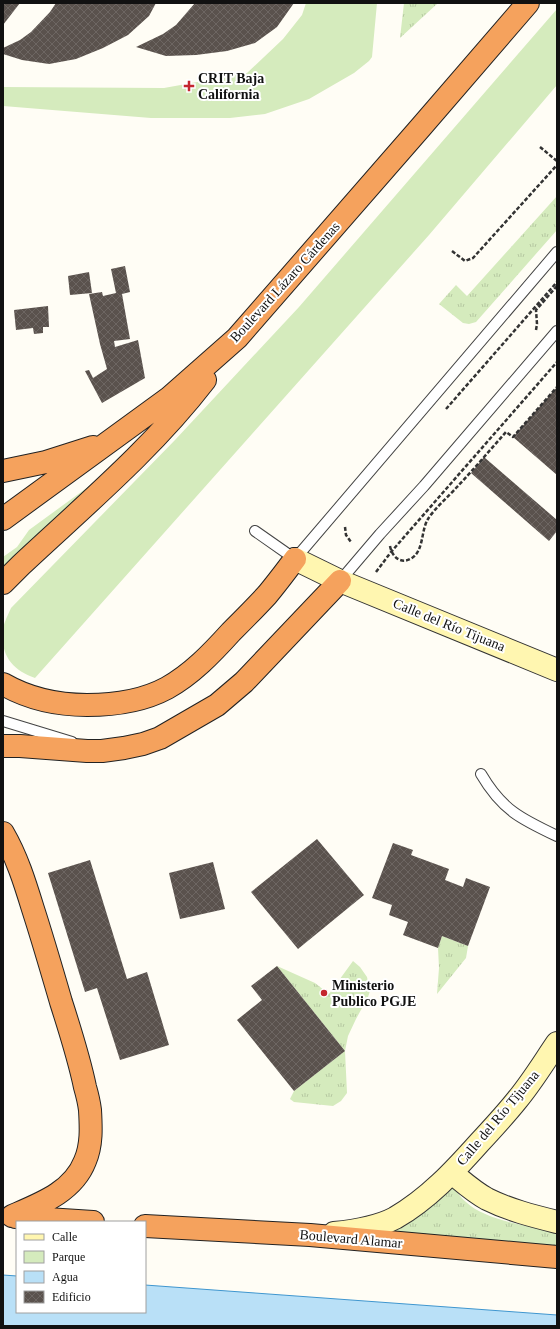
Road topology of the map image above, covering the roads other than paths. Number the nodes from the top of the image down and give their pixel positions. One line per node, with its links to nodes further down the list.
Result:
1 (528, 3): 4 (highway, Boulevard Lázaro Cárdenas)
2 (557, 252): 9 (lane)
3 (557, 331): 10 (lane)
4 (237, 338): 5 (highway, Boulevard Lázaro Cárdenas); 11 (highway)
5 (110, 441): 6 (highway); 7 (highway, Boulevard Lázaro Cárdenas)
6 (3, 471)
7 (3, 519)
8 (255, 531): 9 (lane)
9 (295, 559): 10 (street); 13 (highway)
10 (340, 581): 12 (street, Calle del Río Tijuana); 16 (highway)
11 (3, 583)
12 (557, 670)
13 (3, 684)
14 (3, 721): 16 (lane)
15 (3, 746): 16 (highway)
16 (102, 751)
17 (481, 774): 19 (lane)
18 (3, 833): 22 (highway)
19 (557, 836)
20 (557, 1043): 21 (street, Calle del Río Tijuana)
21 (452, 1173): 24 (street, Calle del Río Tijuana); 26 (street, Calle del Río Tijuana)
22 (8, 1216): 23 (highway)
23 (79, 1221)
24 (557, 1222)
25 (146, 1226): 26 (highway, Boulevard Alamar)
26 (310, 1235): 27 (highway, Boulevard Alamar)
27 (557, 1257)

